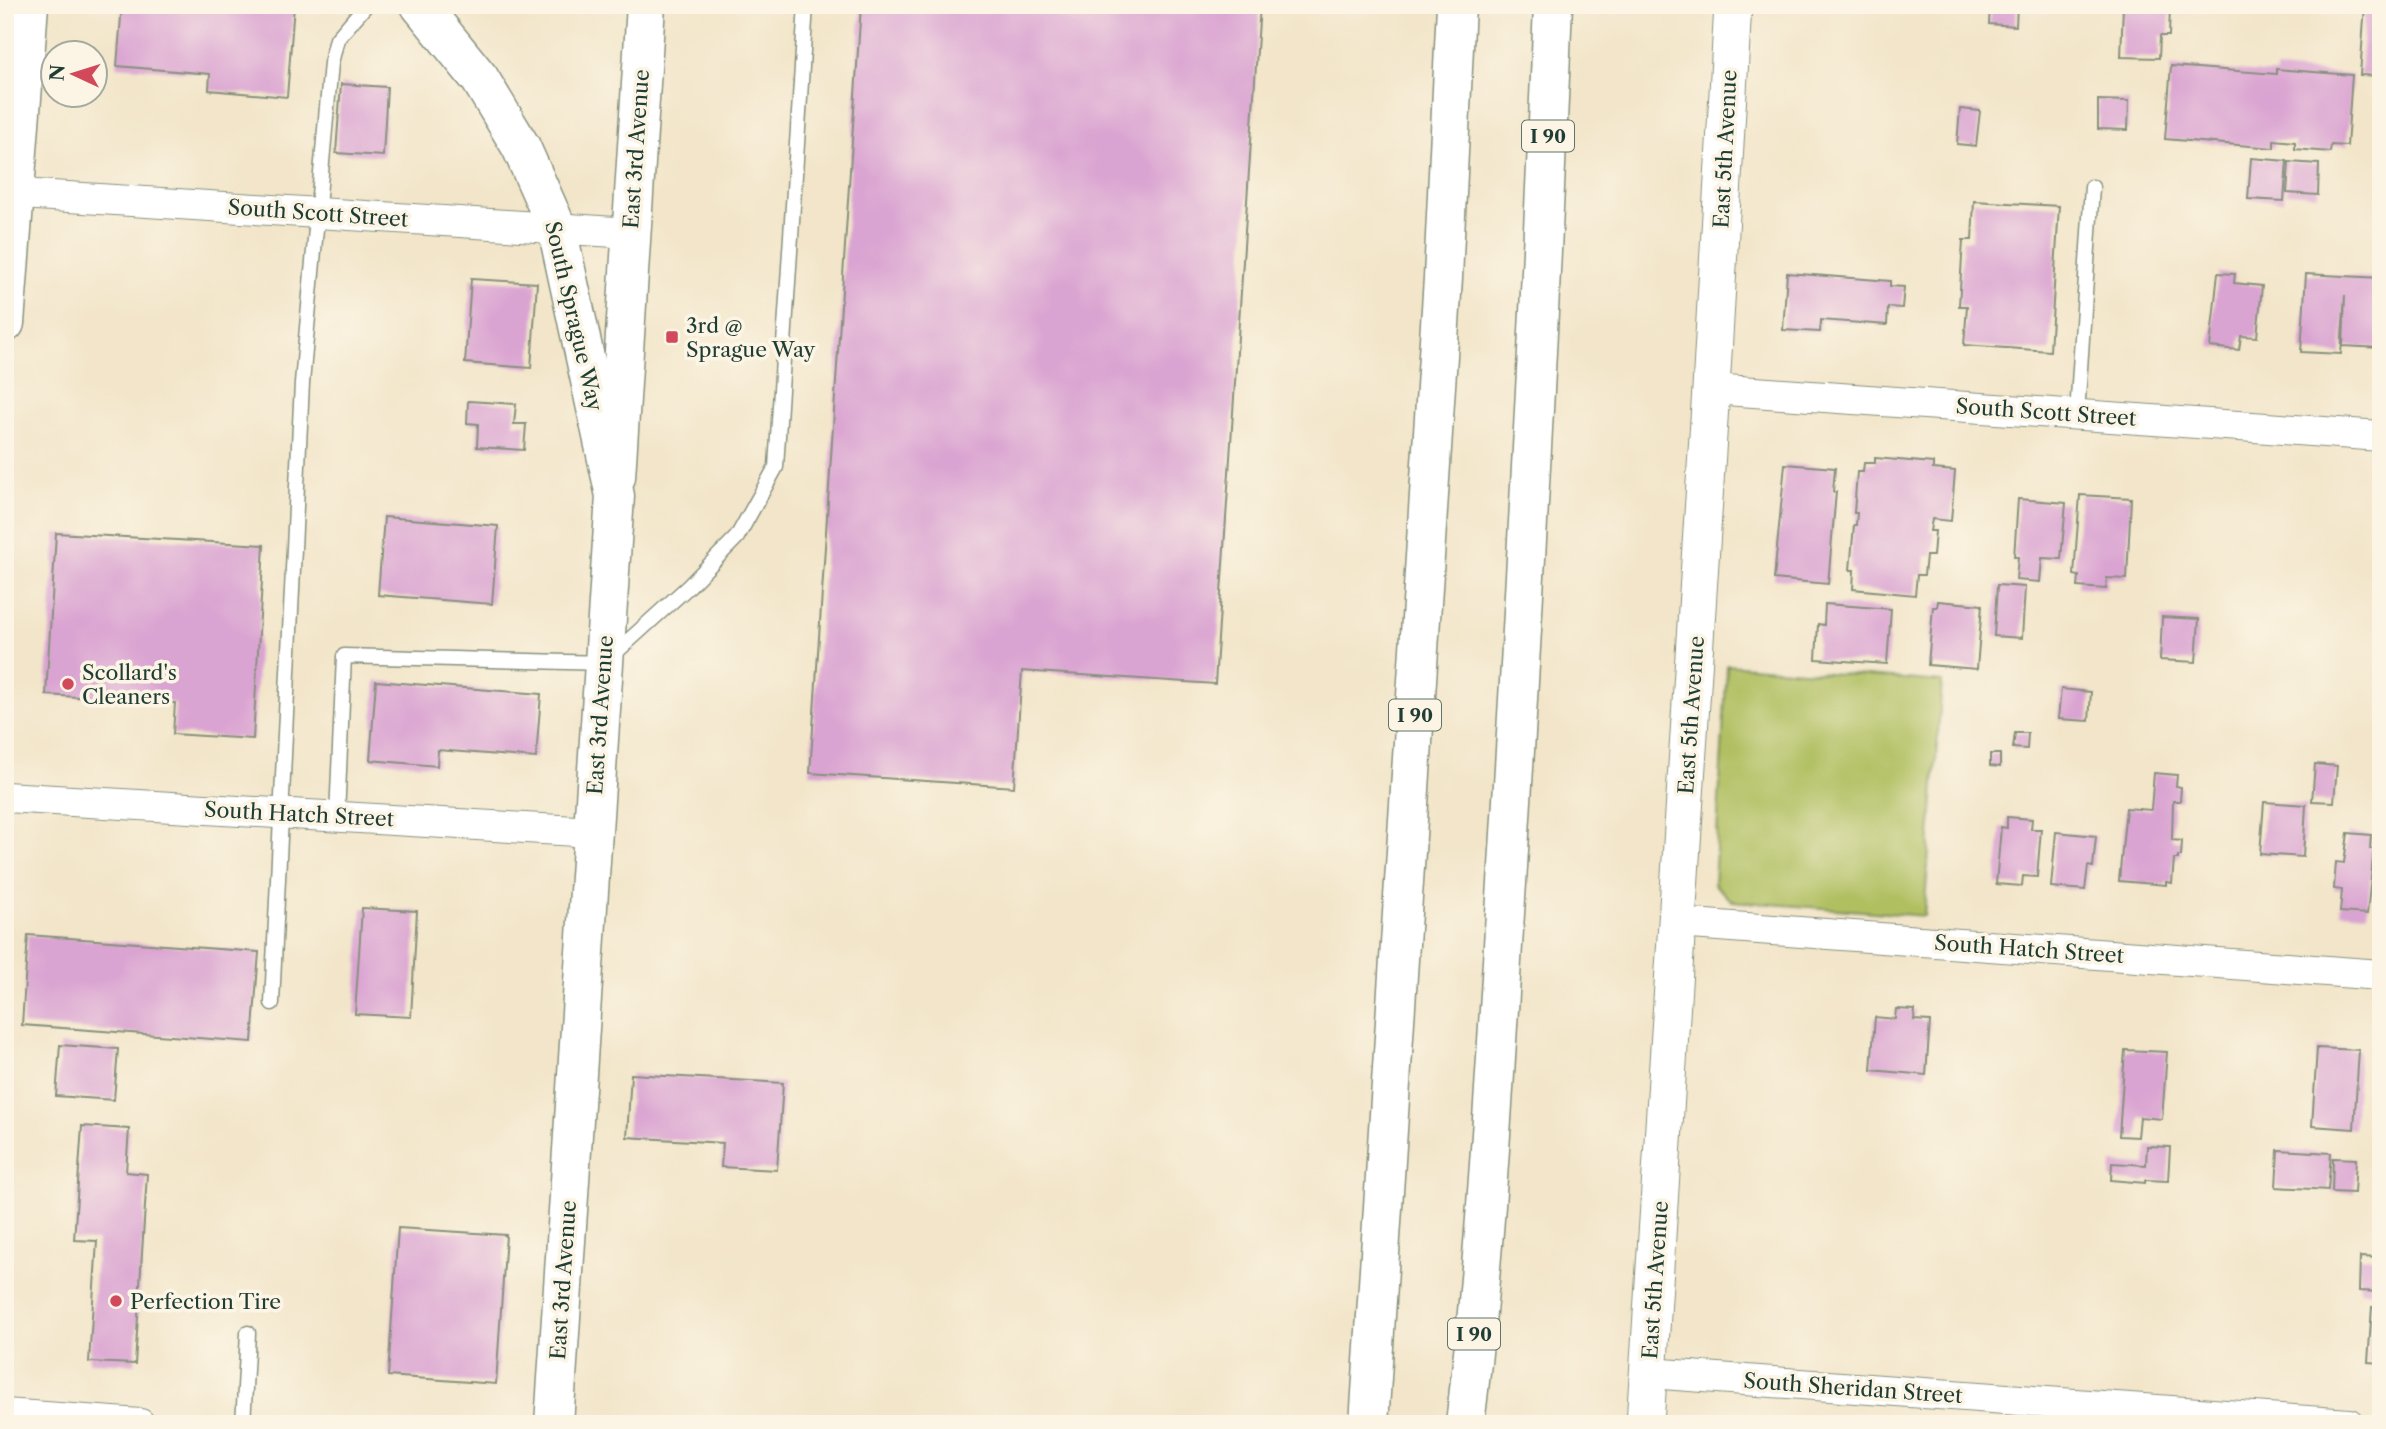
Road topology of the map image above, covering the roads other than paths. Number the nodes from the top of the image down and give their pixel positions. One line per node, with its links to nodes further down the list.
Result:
1 (29, 5): 12 (main road)
2 (366, 5): 13 (lane)
3 (420, 5): 14 (main road, South Sprague Way)
4 (646, 5): 15 (main road, East 3rd Avenue)
5 (806, 5): 23 (lane)
6 (1444, 5): 17 (main road)
7 (1456, 5): 17 (main road, I 90)
8 (1553, 5): 16 (main road, I 90)
9 (1565, 5): 16 (main road)
10 (1733, 5): 19 (street, East 5th Avenue)
11 (2092, 187): 20 (lane)
12 (10, 193): 13 (street, South Scott Street); 18 (main road)
13 (318, 214): 14 (street, South Scott Street); 25 (lane)
14 (557, 228): 15 (street, South Scott Street); 22 (main road, South Sprague Way)
15 (631, 233): 22 (main road, East 3rd Avenue)
16 (1542, 267): 38 (main road, I 90)
17 (1443, 278): 37 (main road, I 90)
18 (5, 323)
19 (1711, 389): 20 (street, South Scott Street); 28 (street, East 5th Avenue)
20 (2077, 414): 21 (street, South Scott Street)
21 (2381, 436)
22 (615, 496): 23 (main road, East 3rd Avenue)
23 (604, 663): 26 (lane); 27 (main road, East 3rd Avenue)
24 (5, 797): 25 (street, South Hatch Street)
25 (283, 814): 26 (street, South Hatch Street); 30 (lane)
26 (337, 817): 27 (street, South Hatch Street)
27 (593, 832): 36 (main road, East 3rd Avenue)
28 (1678, 923): 29 (street, South Hatch Street); 32 (street, East 5th Avenue)
29 (2381, 975)
30 (272, 1003)
31 (248, 1333): 35 (lane)
32 (1649, 1373): 39 (street, East 5th Avenue); 40 (street, South Sheridan Street)
33 (5, 1414): 34 (street)
34 (140, 1424)
35 (243, 1424)
36 (554, 1424)
37 (1369, 1424)
38 (1465, 1424)
39 (1645, 1424)
40 (2349, 1424)

